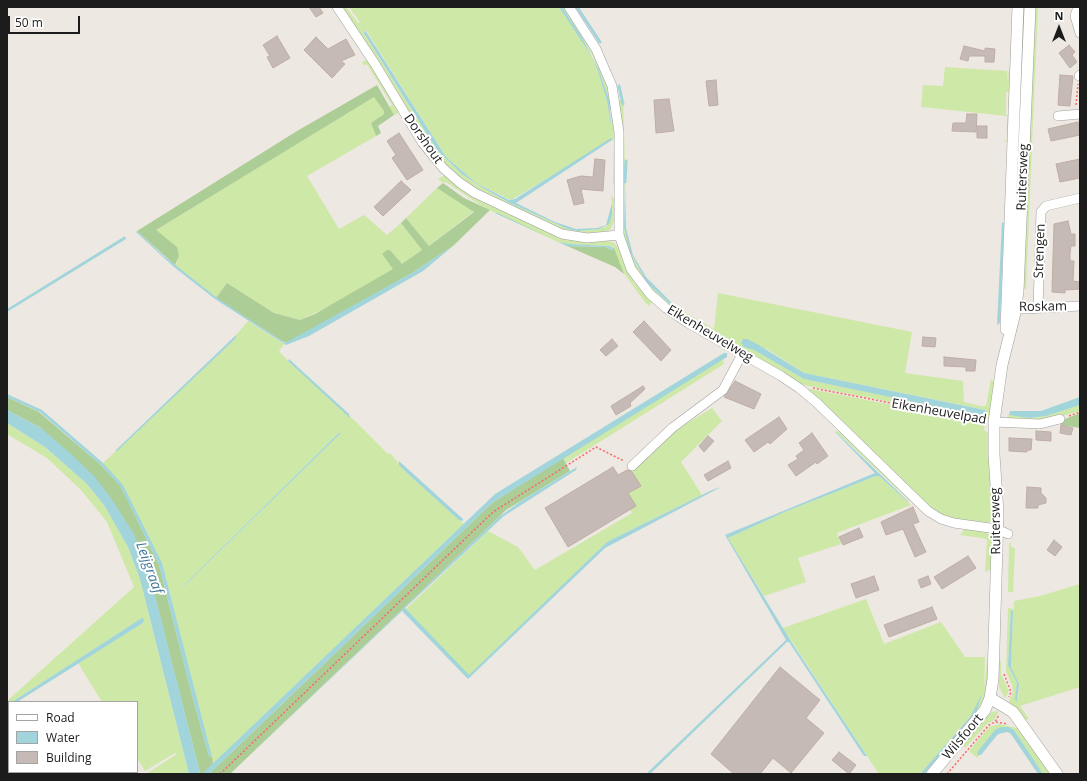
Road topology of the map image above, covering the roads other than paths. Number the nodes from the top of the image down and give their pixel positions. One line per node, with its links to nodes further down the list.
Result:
1 (337, 7): 10 (street, Dorshout)
2 (569, 7): 10 (street, Eikenheuvelweg)
3 (1018, 7): 12 (street, Ruitersweg)
4 (1030, 7): 12 (street, Ruitersweg)
5 (1078, 7): 6 (street)
6 (1080, 32)
7 (1077, 114): 8 (street)
8 (1058, 116)
9 (1080, 198): 13 (street, Strengen)
10 (619, 236): 14 (street, Eikenheuvelweg)
11 (1080, 306): 13 (street, Roskam)
12 (1011, 308): 13 (street, Roskam); 16 (street, Ruitersweg)
13 (1038, 308)
14 (742, 354): 17 (street); 18 (street, Eikenheuvelweg)
15 (1060, 419): 16 (street, Eikenheuvelpad)
16 (994, 422): 18 (street, Ruitersweg)
17 (632, 466)
18 (1002, 532): 19 (street, Ruitersweg)
19 (990, 698): 20 (street, Wilsfoort); 21 (street)
20 (932, 774)
21 (1057, 774)

